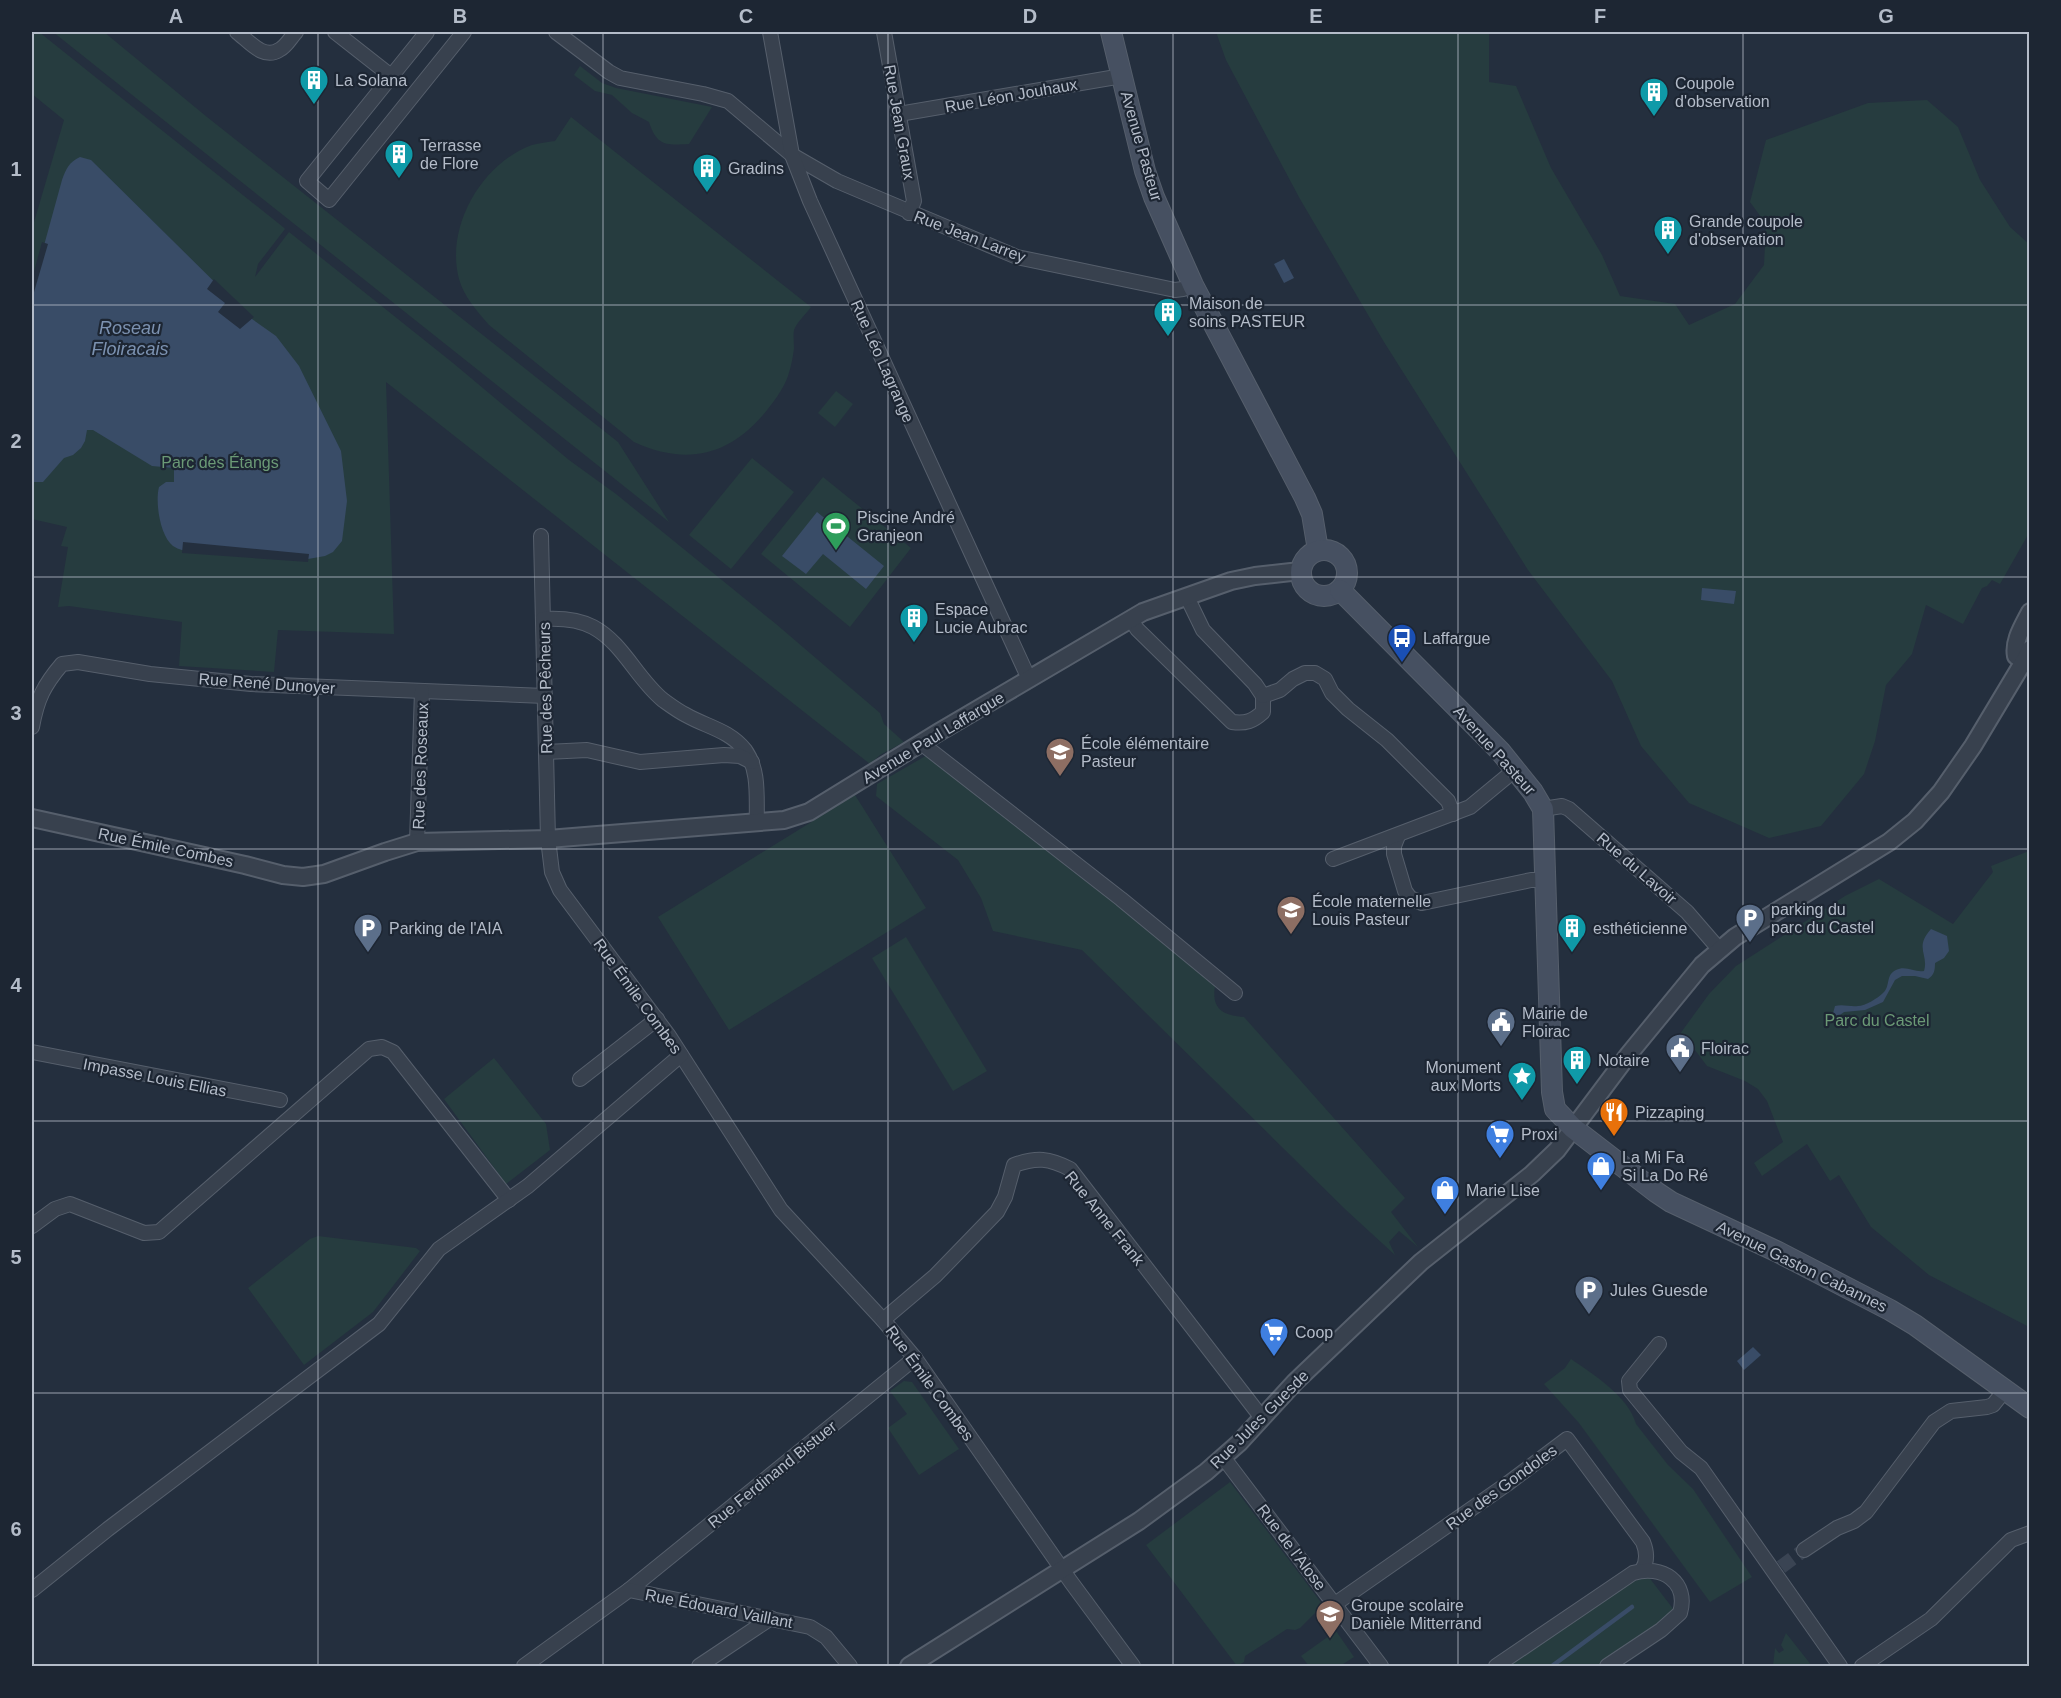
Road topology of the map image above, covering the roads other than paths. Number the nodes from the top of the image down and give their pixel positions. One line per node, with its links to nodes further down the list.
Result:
1 (237, 32): 2 (street)
2 (296, 32)
3 (335, 32): 10 (street)
4 (427, 32): 10 (street)
5 (464, 32): 10 (street)
6 (556, 32): 13 (street, Rue Jean Larrey)
7 (770, 32): 13 (street, Rue Léo Lagrange)
8 (884, 32): 12 (street, Rue Jean Graux)
9 (1112, 32): 11 (main road, Avenue Pasteur)
10 (391, 76)
11 (1122, 76): 12 (street, Rue Léon Jouhaux); 15 (main road, Avenue Pasteur)
12 (899, 114): 14 (street, Rue Jean Graux)
13 (792, 155): 14 (street, Rue Jean Larrey); 25 (street, Rue Léo Lagrange)
14 (909, 213): 15 (street, Rue Jean Larrey)
15 (1193, 285): 17 (main road, Avenue Pasteur)
16 (541, 536): 22 (street, Rue des Pêcheurs)
17 (1318, 550): 18 (main road); 19 (main road)
18 (1300, 571): 19 (main road); 20 (street, Avenue Paul Laffargue)
19 (1340, 590): 33 (main road, Avenue Pasteur)
20 (1187, 597): 23 (street, Avenue Paul Laffargue); 28 (street)
21 (2030, 612): 24 (street)
22 (543, 619): 27 (street, Rue des Pêcheurs); 32 (street)
23 (1131, 619): 25 (street, Avenue Paul Laffargue); 28 (street)
24 (2028, 656): 43 (street, Rue Jules Guesde)
25 (1029, 679): 30 (street, Avenue Paul Laffargue)
26 (422, 691): 27 (street, Rue René Dunoyer); 29 (street, Rue René Dunoyer); 40 (street, Rue des Roseaux)
27 (545, 696): 31 (street, Rue des Pêcheurs)
28 (1263, 696): 35 (street)
29 (32, 727)
30 (921, 742): 37 (street, Avenue Paul Laffargue); 44 (street)
31 (546, 752): 32 (street); 39 (street, Rue des Pêcheurs)
32 (752, 762): 37 (street)
33 (1516, 769): 34 (main road, Avenue Pasteur); 35 (street)
34 (1544, 809): 42 (main road, Avenue Pasteur); 43 (street, Rue du Lavoir)
35 (1453, 814): 38 (street)
36 (32, 818): 40 (street, Rue Émile Combes)
37 (757, 822): 39 (street, Avenue Paul Laffargue)
38 (1398, 836): 41 (street); 42 (street)
39 (548, 839): 40 (street, Rue Émile Combes); 45 (street, Rue Émile Combes)
40 (417, 842)
41 (1333, 860)
42 (1546, 880): 50 (main road, Avenue Pasteur)
43 (1719, 949): 50 (street, Rue Jules Guesde)
44 (1235, 993)
45 (657, 1019): 47 (street, Rue Émile Combes); 48 (street)
46 (32, 1052): 49 (street, Impasse Louis Ellias)
47 (681, 1055): 51 (street); 53 (street, Rue Émile Combes)
48 (580, 1079)
49 (280, 1100)
50 (1573, 1128): 56 (main road, Avenue Gaston Cabannes); 58 (street, Rue Jules Guesde)
51 (509, 1200): 52 (street); 64 (street)
52 (32, 1226)
53 (883, 1320): 55 (street, Rue Émile Combes); 58 (street, Rue Anne Frank)
54 (1659, 1344): 76 (street)
55 (915, 1358): 62 (street, Rue Émile Combes); 65 (street, Rue Ferdinand Bistuer)
56 (2005, 1390): 57 (main road, Avenue Gaston Cabannes); 61 (street)
57 (2030, 1408)
58 (1262, 1418): 59 (street, Rue Jules Guesde)
59 (1223, 1457): 62 (street, Rue Jules Guesde); 66 (street, Rue de l'Alose)
60 (2030, 1533): 77 (street)
61 (1804, 1550)
62 (1062, 1568): 71 (street, Rue Jules Guesde); 72 (street, Rue Émile Combes)
63 (1642, 1570): 66 (street, Rue des Gondoles); 74 (street); 75 (street)
64 (32, 1590)
65 (629, 1590): 67 (street, Rue Édouard Vaillant); 68 (street, Rue Édouard Vaillant)
66 (1335, 1604): 73 (street, Rue de l'Alose)
67 (771, 1618): 69 (street); 70 (street, Rue Édouard Vaillant)
68 (524, 1666)
69 (699, 1666)
70 (850, 1666)
71 (909, 1666)
72 (1133, 1666)
73 (1381, 1666)
74 (1496, 1666)
75 (1607, 1666)
76 (1840, 1666)
77 (1862, 1666)

